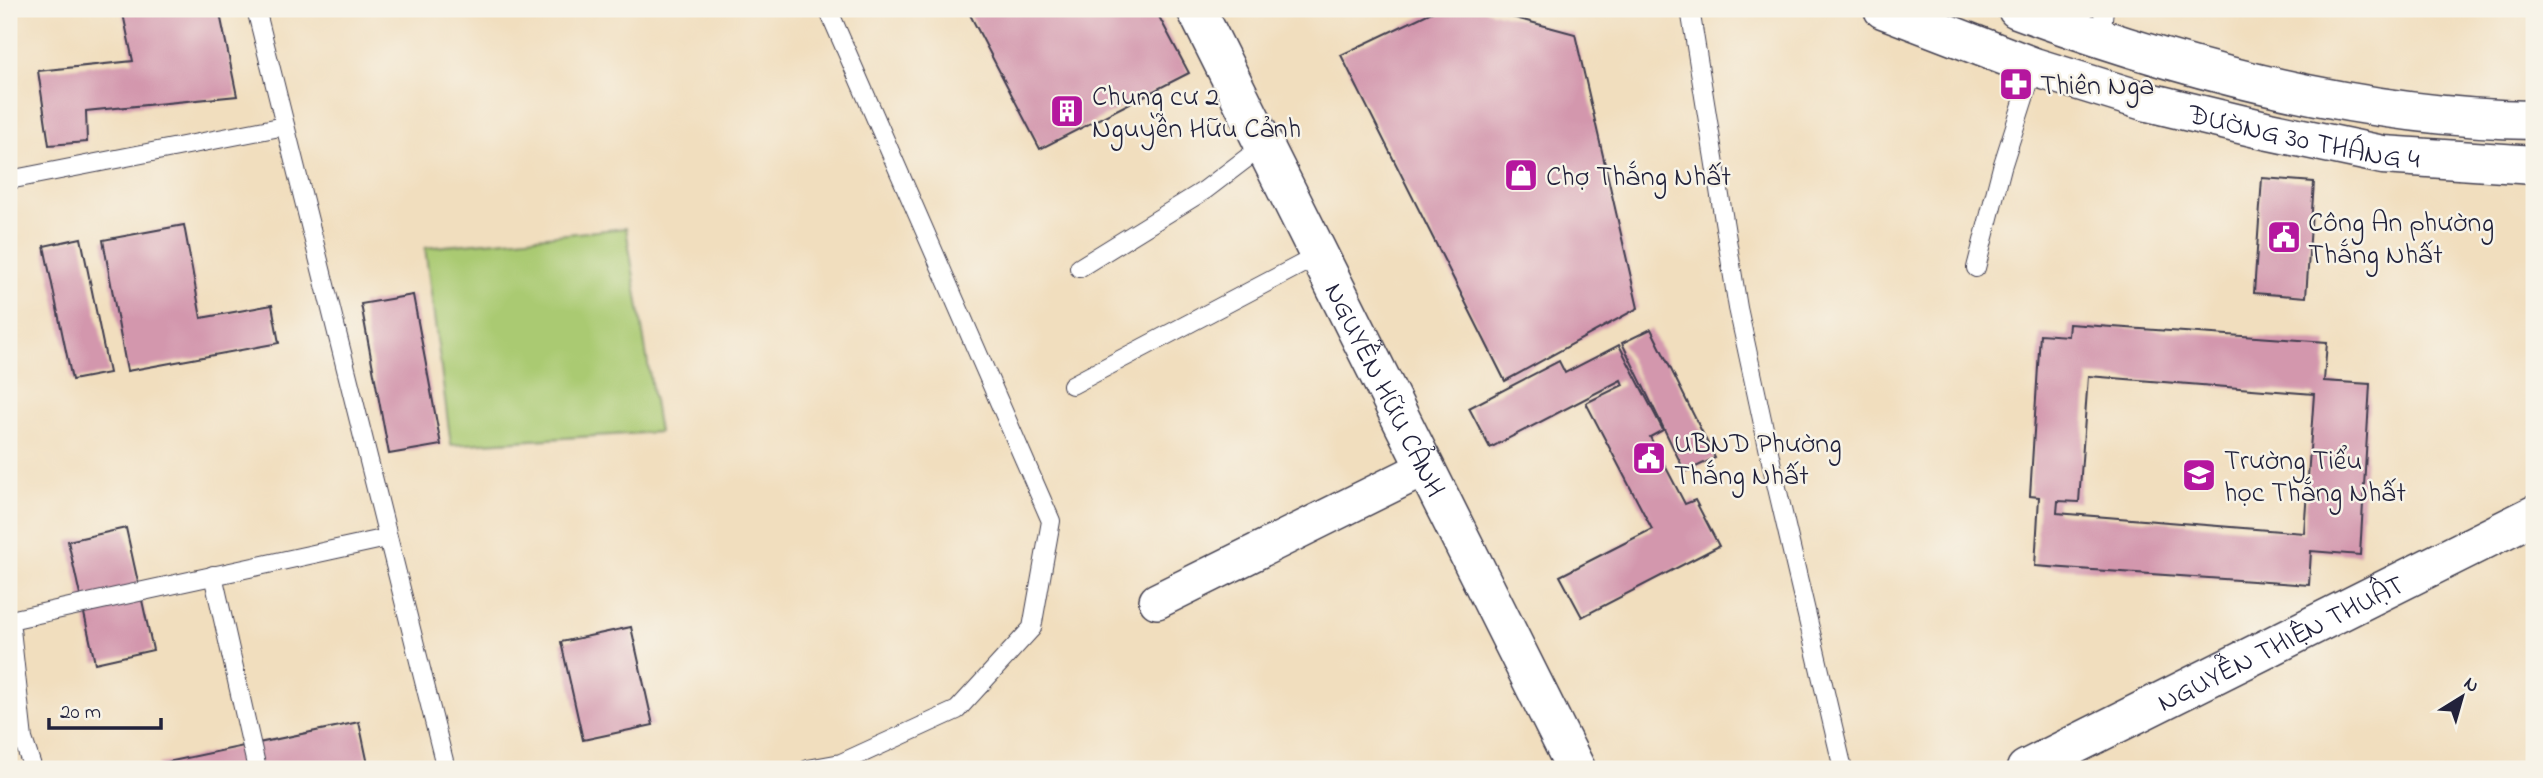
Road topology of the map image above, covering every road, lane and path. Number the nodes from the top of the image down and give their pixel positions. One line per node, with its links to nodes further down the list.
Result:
1 (256, 9): 12 (lane)
2 (828, 9): 28 (lane)
3 (1196, 9): 13 (street, NGUYỄN HỮU CẢNH)
4 (1690, 9): 30 (lane)
5 (1883, 9): 8 (street, ĐƯỜNG 30 THÁNG 4)
6 (2017, 9): 7 (street, ĐƯỜNG 30 THÁNG 4)
7 (2103, 23): 9 (street, ĐƯỜNG 30 THÁNG 4)
8 (2034, 67): 11 (street, ĐƯỜNG 30 THÁNG 4); 18 (lane)
9 (2232, 77): 10 (street, ĐƯỜNG 30 THÁNG 4); 11 (street)
10 (2534, 120)
11 (2231, 122): 14 (street, ĐƯỜNG 30 THÁNG 4)
12 (285, 126): 15 (lane); 22 (lane)
13 (1264, 145): 16 (street, NGUYỄN HỮU CẢNH); 17 (lane)
14 (2534, 165)
15 (9, 180)
16 (1319, 255): 19 (lane); 20 (street, NGUYỄN HỮU CẢNH)
17 (1079, 268)
18 (1976, 268)
19 (1072, 385)
20 (1425, 468): 24 (street); 29 (street, NGUYỄN HỮU CẢNH)
21 (2534, 517): 31 (street, NGUYỄN THIỆN THUẬT)
22 (387, 538): 23 (lane); 27 (lane)
23 (213, 575): 25 (lane); 26 (lane)
24 (1157, 601)
25 (33, 769)
26 (257, 769)
27 (446, 769)
28 (808, 769)
29 (1576, 769)
30 (1843, 769)
31 (2026, 769)

